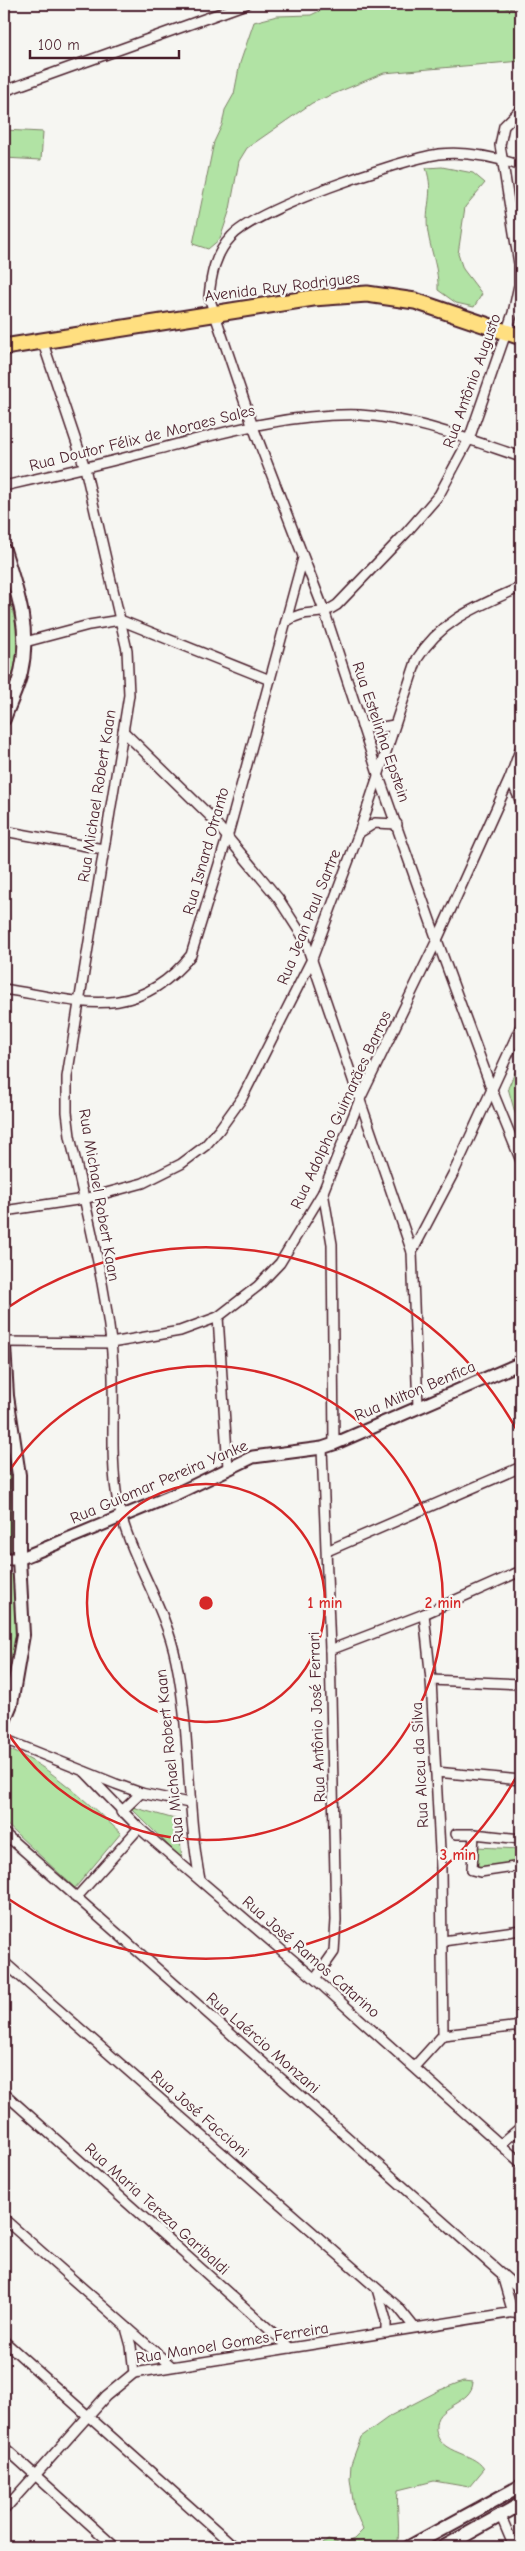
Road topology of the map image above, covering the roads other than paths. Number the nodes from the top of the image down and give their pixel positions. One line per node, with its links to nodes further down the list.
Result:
1 (246, 4): 2 (street)
2 (4, 92)
3 (521, 109): 4 (street, Rua Antônio Augusto)
4 (501, 159): 5 (street, Rua Estelinha Epstein); 6 (street, Rua Estelinha Epstein); 7 (street, Rua Antônio Augusto)
5 (521, 166)
6 (212, 314): 7 (main road, Avenida Ruy Rodrigues); 10 (main road, Avenida Ruy Rodrigues); 12 (street, Rua Estelinha Epstein)
7 (506, 332): 8 (main road, Avenida Ruy Rodrigues); 13 (street, Rua Antônio Augusto)
8 (521, 337)
9 (4, 339): 10 (main road, Avenida Ruy Rodrigues)
10 (42, 340): 11 (main road, Avenida Ruy Rodrigues); 15 (street, Rua Michael Robert Kaan)
11 (4, 347)
12 (252, 424): 13 (street, Rua Doutor Félix de Moraes Sales); 15 (street, Rua Doutor Félix de Moraes Sales); 18 (street, Rua Estelinha Epstein)
13 (469, 439): 14 (street, Rua Doutor Félix de Moraes Sales); 20 (street, Rua Antônio Augusto)
14 (521, 457)
15 (85, 468): 16 (street, Rua Doutor Félix de Moraes Sales); 21 (street, Rua Michael Robert Kaan)
16 (4, 486)
17 (4, 550): 23 (main road)
18 (304, 558): 20 (street, Rua Estelinha Epstein); 22 (street, Rua Isnard Otranto)
19 (521, 587): 26 (street, Rua Jean Paul Sartre)
20 (325, 613): 22 (street); 27 (street, Rua Estelinha Epstein)
21 (120, 620): 23 (street); 24 (street); 28 (street, Rua Michael Robert Kaan)
22 (288, 621): 24 (street, Rua Isnard Otranto)
23 (25, 642): 25 (main road)
24 (270, 680): 36 (street, Rua Isnard Otranto)
25 (4, 719)
26 (394, 725): 27 (street); 30 (street, Rua Jean Paul Sartre)
27 (362, 726): 30 (street, Rua Estelinha Epstein)
28 (123, 732): 36 (street); 37 (street, Rua Michael Robert Kaan)
29 (521, 747): 31 (street, Rua Adolpho Guimarães Barros)
30 (378, 774): 33 (street, Rua Estelinha Epstein); 35 (street, Rua Jean Paul Sartre)
31 (510, 778): 32 (street); 38 (street, Rua Adolpho Guimarães Barros)
32 (521, 802)
33 (397, 824): 35 (street); 38 (street, Rua Estelinha Epstein)
34 (4, 831): 37 (street)
35 (358, 833): 39 (street, Rua Jean Paul Sartre)
36 (227, 838): 39 (street); 41 (street, Rua Isnard Otranto)
37 (103, 849): 41 (street, Rua Michael Robert Kaan)
38 (437, 940): 43 (street, Rua Estelinha Epstein); 44 (street, Rua Adolpho Guimarães Barros)
39 (312, 959): 44 (street); 47 (street, Rua Jean Paul Sartre)
40 (4, 989): 41 (street, Rua Isnard Otranto)
41 (80, 1001): 47 (street, Rua Michael Robert Kaan)
42 (521, 1026): 43 (street)
43 (492, 1090): 45 (street, Rua Estelinha Epstein); 49 (street)
44 (360, 1099): 46 (street, Rua Adolpho Guimarães Barros); 49 (street)
45 (521, 1160)
46 (323, 1192): 50 (street, Rua Adolpho Guimarães Barros); 57 (street)
47 (84, 1199): 48 (street, Rua Jean Paul Sartre); 51 (street, Rua Michael Robert Kaan)
48 (4, 1211)
49 (412, 1252): 56 (street)
50 (218, 1317): 51 (street, Rua Adolpho Guimarães Barros); 60 (street)
51 (111, 1343): 52 (street, Rua Adolpho Guimarães Barros); 61 (street, Rua Michael Robert Kaan)
52 (4, 1344): 55 (main road)
53 (521, 1351): 54 (street)
54 (520, 1364): 56 (street, Rua Milton Benfica)
55 (6, 1390): 62 (main road)
56 (418, 1407): 57 (street, Rua Milton Benfica)
57 (334, 1444): 58 (street, Rua Milton Benfica)
58 (322, 1448): 60 (street, Rua Guiomar Pereira Yanke); 64 (street, Rua Antônio José Ferrari)
59 (521, 1467): 64 (street)
60 (228, 1468): 61 (street, Rua Guiomar Pereira Yanke)
61 (122, 1516): 63 (street, Rua Guiomar Pereira Yanke); 78 (street, Rua Michael Robert Kaan)
62 (19, 1536): 63 (street); 66 (main road)
63 (41, 1550): 66 (street, Rua Guiomar Pereira Yanke)
64 (327, 1551): 69 (street, Rua Antônio José Ferrari)
65 (4, 1559): 66 (street, Rua Guiomar Pereira Yanke)
66 (19, 1559): 72 (main road)
67 (521, 1571): 68 (street)
68 (424, 1614): 69 (street); 70 (street, Rua Alceu da Silva)
69 (330, 1650): 91 (street, Rua Antônio José Ferrari)
70 (431, 1680): 71 (street); 75 (street, Rua Alceu da Silva)
71 (521, 1684)
72 (4, 1721)
73 (4, 1739): 74 (street)
74 (85, 1772): 77 (street); 79 (street, Rua José Ramos Catarino)
75 (436, 1772): 76 (street); 89 (street, Rua Alceu da Silva)
76 (521, 1780)
77 (141, 1793): 78 (street); 79 (street)
78 (189, 1803): 86 (street, Rua Michael Robert Kaan)
79 (121, 1812): 80 (street, Rua José Ramos Catarino)
80 (139, 1828): 86 (street, Rua José Ramos Catarino); 87 (street)
81 (4, 1833): 87 (street, Rua Laércio Monzani)
82 (456, 1834): 83 (street)
83 (474, 1834): 84 (street); 85 (street)
84 (521, 1839)
85 (521, 1866)
86 (200, 1880): 91 (street, Rua José Ramos Catarino)
87 (76, 1898): 100 (street, Rua Laércio Monzani)
88 (521, 1930): 89 (street)
89 (444, 1941): 93 (street, Rua Alceu da Silva)
90 (4, 1962): 101 (street, Rua José Faccioni)
91 (314, 1979): 94 (street, Rua José Ramos Catarino)
92 (521, 2026): 93 (street)
93 (443, 2035): 94 (street)
94 (414, 2068): 97 (street, Rua José Ramos Catarino)
95 (4, 2093): 108 (street, Rua Maria Tereza Garibaldi)
96 (521, 2127): 97 (street)
97 (501, 2144): 98 (street, Rua José Ramos Catarino)
98 (521, 2163)
99 (4, 2219): 105 (street)
100 (502, 2275): 102 (street, Rua Laércio Monzani); 103 (street)
101 (377, 2289): 104 (street, Rua José Faccioni); 106 (street)
102 (521, 2291)
103 (517, 2312): 104 (street, Rua Manoel Gomes Ferreira)
104 (414, 2327): 106 (street, Rua Manoel Gomes Ferreira)
105 (126, 2328): 109 (street); 110 (street)
106 (386, 2332): 108 (street, Rua Manoel Gomes Ferreira)
107 (4, 2341): 111 (street)
108 (290, 2348): 109 (street, Rua Manoel Gomes Ferreira)
109 (171, 2366): 110 (street, Rua Manoel Gomes Ferreira)
110 (134, 2373): 111 (street, Rua Manoel Gomes Ferreira)
111 (88, 2417): 113 (street, Rua Manoel Gomes Ferreira); 119 (street)
112 (4, 2447): 113 (street)
113 (35, 2474): 116 (street, Rua Manoel Gomes Ferreira); 118 (street)
114 (521, 2486): 120 (main road)
115 (521, 2504): 117 (main road)
116 (4, 2510)
117 (500, 2514): 121 (main road); 122 (street)
118 (115, 2547)
119 (235, 2547)
120 (409, 2547)
121 (444, 2547)
122 (514, 2547)

